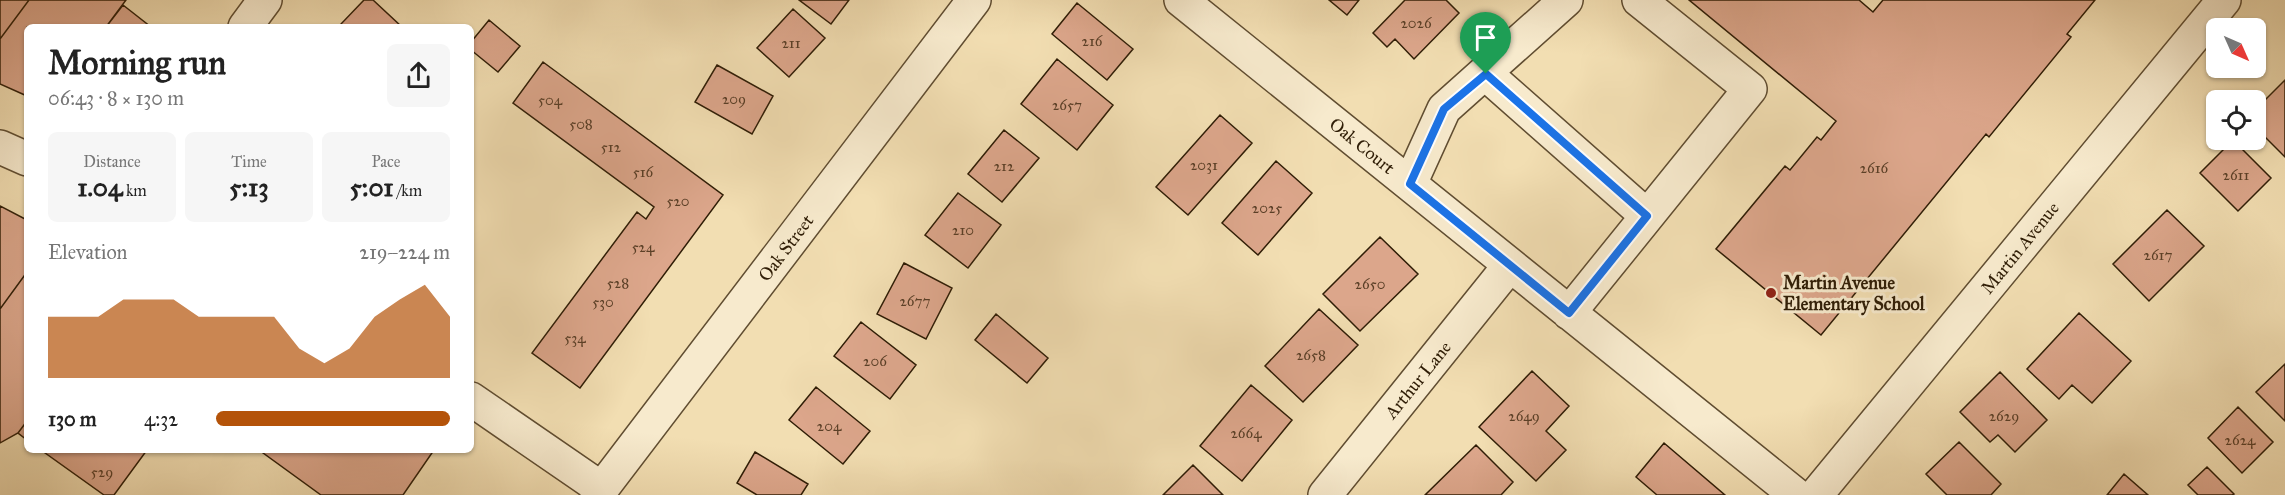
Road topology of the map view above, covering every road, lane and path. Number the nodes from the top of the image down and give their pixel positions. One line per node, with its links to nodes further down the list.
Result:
1 (265, 0): 7 (street)
2 (974, 0): 16 (street, Oak Street)
3 (1181, 0): 11 (street, Oak Court)
4 (1566, 0): 8 (street)
5 (1639, 0): 12 (street)
6 (2224, 0): 19 (street, Martin Avenue)
7 (247, 24)
8 (1486, 74): 11 (street); 12 (street)
9 (0, 147): 10 (street)
10 (24, 158)
11 (1410, 184): 13 (street, Oak Court)
12 (1647, 216): 14 (street)
13 (1510, 265): 14 (street, Oak Court); 17 (street, Arthur Lane)
14 (1569, 313): 18 (street, Oak Court)
15 (474, 401): 16 (street)
16 (599, 492)
17 (1325, 495)
18 (1796, 495)
19 (1816, 495)

